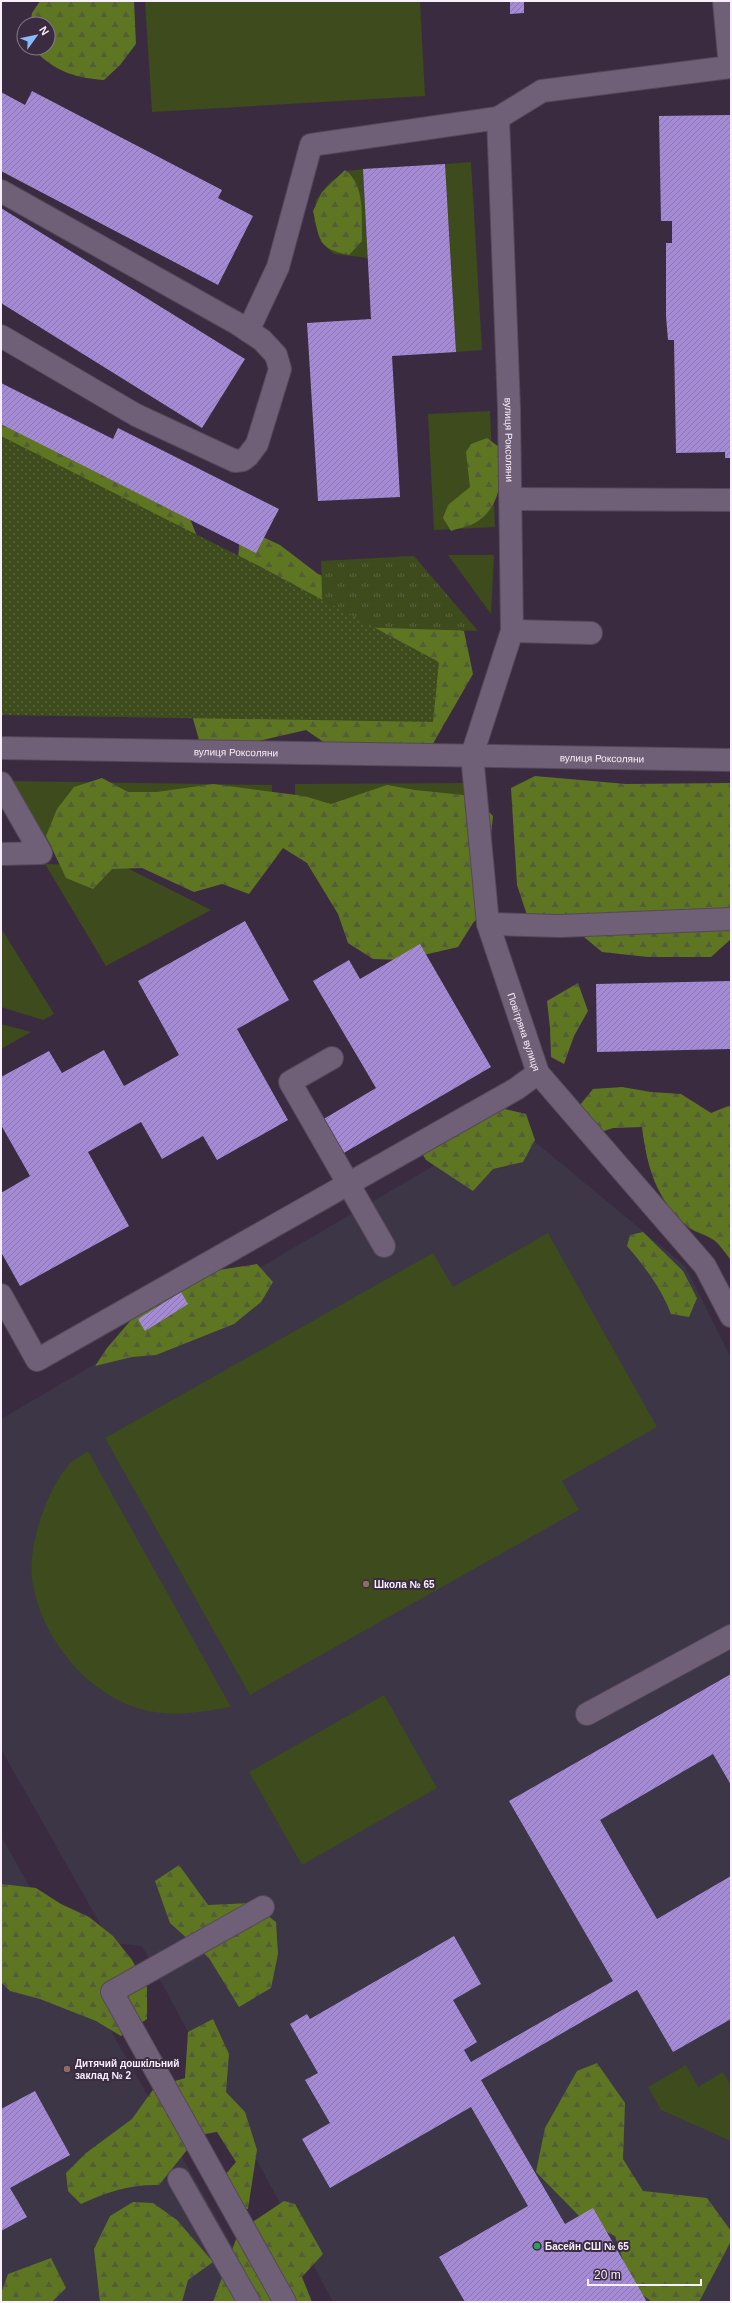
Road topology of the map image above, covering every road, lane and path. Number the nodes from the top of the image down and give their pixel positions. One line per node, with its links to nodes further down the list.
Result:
1 (724, 1): 2 (street)
2 (498, 118): 4 (street); 6 (street, вулиця Роксоляни)
3 (1, 191): 4 (street)
4 (248, 331): 5 (street)
5 (1, 336)
6 (511, 499): 7 (street); 8 (street, вулиця Роксоляни)
7 (731, 500)
8 (512, 631): 9 (street); 11 (street, вулиця Роксоляни)
9 (591, 633)
10 (1, 748): 11 (street, вулиця Роксоляни)
11 (472, 755): 12 (street, вулиця Роксоляни); 16 (street, Повітряна вулиця)
12 (731, 760)
13 (1, 783): 14 (street)
14 (1, 854)
15 (731, 919): 16 (street)
16 (488, 924): 18 (street, Повітряна вулиця)
17 (332, 1058): 19 (street)
18 (538, 1073): 19 (street); 22 (street, Повітряна вулиця)
19 (349, 1184): 20 (street); 21 (street)
20 (384, 1246)
21 (1, 1296)
22 (731, 1316)
23 (731, 1636): 24 (street)
24 (587, 1714)
25 (263, 1907): 28 (street)
26 (179, 2178): 27 (street)
27 (249, 2302)
28 (285, 2302)

